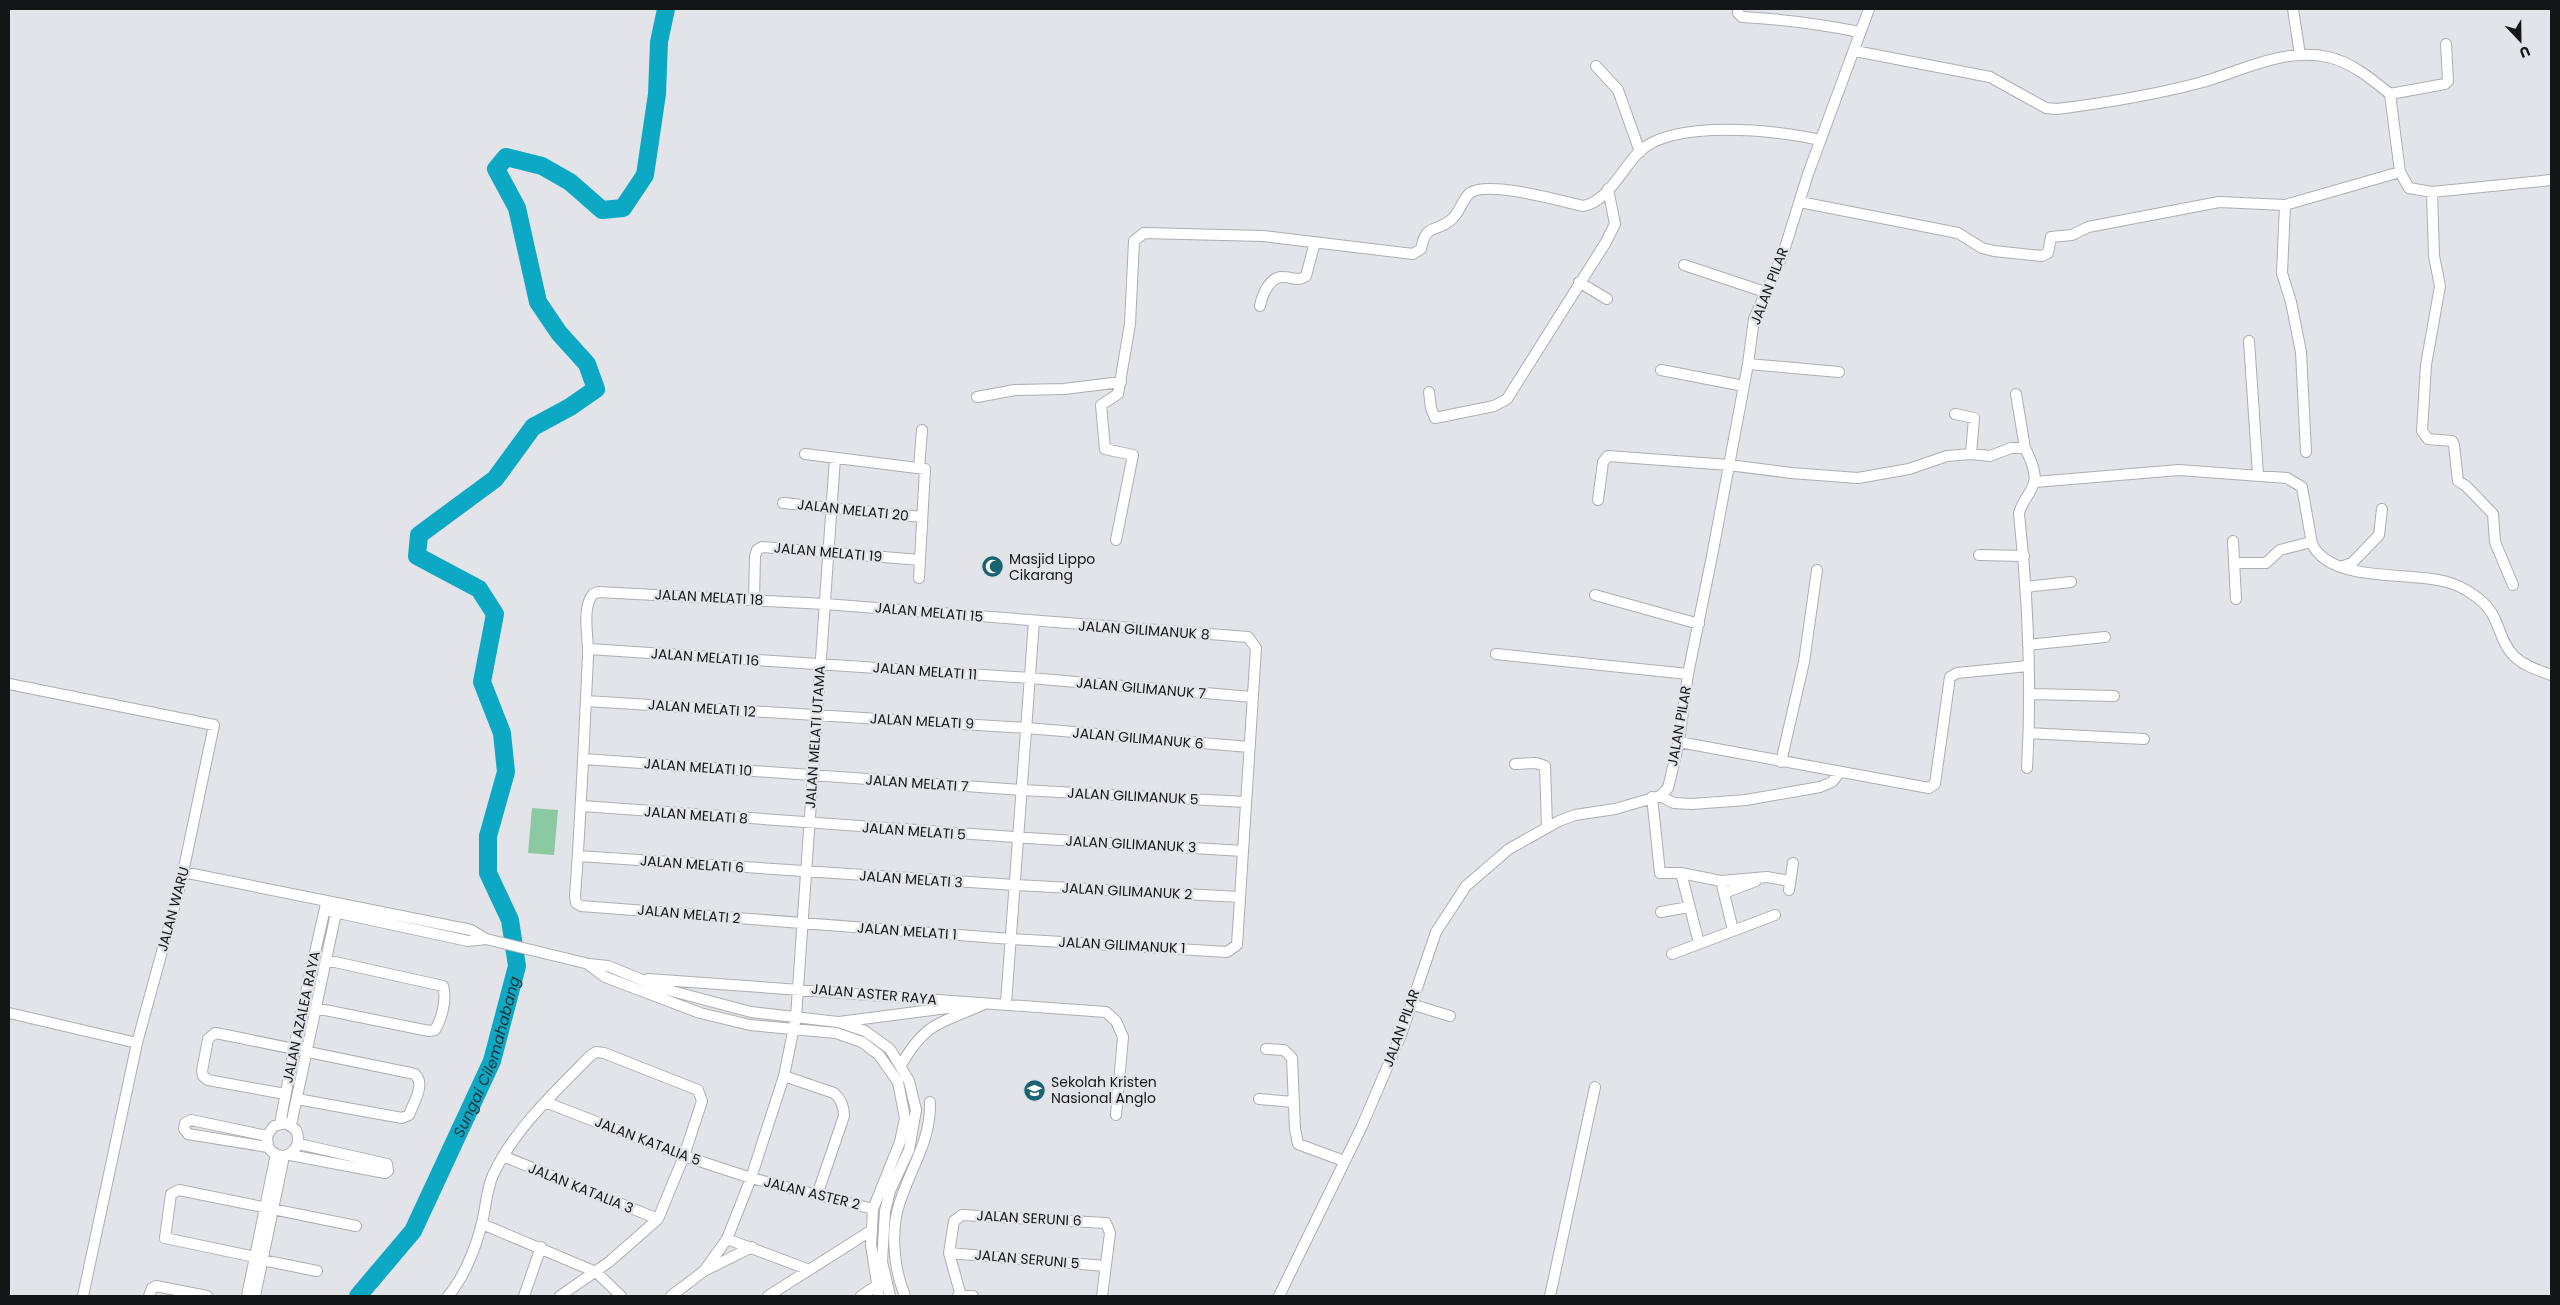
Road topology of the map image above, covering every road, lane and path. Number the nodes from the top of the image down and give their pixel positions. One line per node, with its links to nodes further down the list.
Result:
1 (1738, 9): 4 (street)
2 (1868, 9): 4 (street, JALAN PILAR)
3 (2293, 9): 7 (street)
4 (1860, 32): 6 (street, JALAN PILAR)
5 (2446, 44): 9 (street)
6 (1855, 51): 7 (street); 10 (street, JALAN PILAR)
7 (2300, 55): 9 (street)
8 (1596, 66): 11 (street)
9 (2390, 94): 12 (street)
10 (1820, 140): 11 (street); 16 (street, JALAN PILAR)
11 (1640, 152): 14 (street)
12 (2400, 172): 15 (street); 17 (street)
13 (2551, 180): 15 (street)
14 (1608, 189): 18 (street); 20 (street)
15 (2432, 192): 61 (street)
16 (1800, 202): 17 (street); 21 (street, JALAN PILAR)
17 (2285, 205): 36 (street)
18 (1315, 242): 23 (street); 28 (street)
19 (1684, 265): 21 (street)
20 (1580, 282): 22 (street); 30 (street)
21 (1766, 292): 25 (street, JALAN PILAR)
22 (1607, 299)
23 (1260, 306)
24 (2249, 341): 42 (street)
25 (1748, 364): 27 (street); 29 (street, JALAN PILAR)
26 (1661, 370): 29 (street)
27 (1839, 372)
28 (1121, 382): 32 (street); 49 (street)
29 (1744, 386): 40 (street, JALAN PILAR)
30 (1430, 392)
31 (2016, 394): 35 (street)
32 (977, 397)
33 (1955, 414): 38 (street)
34 (922, 430): 41 (street)
35 (2025, 448): 38 (street); 43 (street)
36 (2306, 452)
37 (805, 454): 39 (street)
38 (1971, 454): 40 (street)
39 (835, 458): 41 (street); 46 (street, JALAN MELATI UTAMA)
40 (1729, 465): 44 (street); 68 (street, JALAN PILAR)
41 (922, 468): 48 (street)
42 (2258, 474): 43 (street); 51 (street)
43 (2034, 482): 54 (street)
44 (1598, 500)
45 (783, 503): 46 (street, JALAN MELATI 20)
46 (831, 508): 48 (street, JALAN MELATI 20); 52 (street, JALAN MELATI UTAMA)
47 (2382, 509): 57 (street)
48 (922, 517): 55 (street)
49 (1116, 540)
50 (2233, 541): 56 (street)
51 (2311, 542): 56 (street); 57 (street)
52 (829, 552): 55 (street, JALAN MELATI 19); 64 (street, JALAN MELATI 19); 66 (street, JALAN MELATI UTAMA)
53 (1979, 555): 54 (street)
54 (2024, 556): 62 (street)
55 (920, 560): 59 (street)
56 (2235, 563): 65 (street)
57 (2342, 568): 76 (street)
58 (1816, 570): 90 (street)
59 (919, 578)
60 (2071, 582): 62 (street)
61 (2513, 585)
62 (2026, 587): 70 (street)
63 (1595, 595): 68 (street)
64 (754, 599): 66 (street, JALAN MELATI 18); 71 (street, JALAN MELATI 18)
65 (2236, 599)
66 (825, 604): 67 (street, JALAN MELATI 15); 73 (street, JALAN MELATI UTAMA)
67 (1034, 621): 77 (street); 81 (street, JALAN GILIMANUK 8)
68 (1699, 624): 75 (street, JALAN PILAR)
69 (2105, 637): 70 (street)
70 (2028, 645): 74 (street)
71 (589, 649): 73 (street, JALAN MELATI 16); 82 (street)
72 (1496, 654): 75 (street)
73 (820, 664): 77 (street, JALAN MELATI 11); 83 (street, JALAN MELATI UTAMA)
74 (2028, 666): 79 (street); 93 (street)
75 (1688, 674): 87 (street, JALAN PILAR)
76 (2551, 675)
77 (1030, 678): 81 (street, JALAN GILIMANUK 7); 84 (street)
78 (9, 684): 105 (street, JALAN WARU)
79 (2031, 694): 80 (street); 85 (street)
80 (2114, 696)
81 (1252, 697): 88 (street)
82 (586, 701): 83 (street, JALAN MELATI 12); 89 (street)
83 (817, 715): 84 (street, JALAN MELATI 9); 94 (street, JALAN MELATI UTAMA)
84 (1027, 728): 88 (street, JALAN GILIMANUK 6); 95 (street)
85 (2029, 734): 86 (street); 92 (street)
86 (2144, 738)
87 (1679, 742): 90 (street); 96 (street, JALAN PILAR)
88 (1249, 747): 97 (street)
89 (584, 759): 94 (street, JALAN MELATI 10); 98 (street)
90 (1781, 762): 93 (street)
91 (1515, 764): 100 (street)
92 (2027, 768)
93 (1840, 772): 96 (street)
94 (813, 776): 95 (street, JALAN MELATI 7); 99 (street, JALAN MELATI UTAMA)
95 (1022, 790): 97 (street, JALAN GILIMANUK 5); 101 (street)
96 (1656, 796): 100 (street, JALAN PILAR); 107 (street)
97 (1245, 802): 102 (street)
98 (582, 806): 99 (street, JALAN MELATI 8); 103 (street)
99 (810, 823): 101 (street, JALAN MELATI 5); 106 (street, JALAN MELATI UTAMA)
100 (1547, 827): 134 (street, JALAN PILAR)
101 (1018, 838): 102 (street, JALAN GILIMANUK 3); 110 (street)
102 (1243, 851): 112 (street)
103 (578, 856): 106 (street, JALAN MELATI 6); 121 (street, JALAN MELATI 2)
104 (1792, 863): 108 (street)
105 (183, 872): 114 (street); 141 (street, JALAN WARU)
106 (806, 872): 110 (street, JALAN MELATI 3); 121 (street, JALAN MELATI UTAMA)
107 (1681, 874): 109 (street); 115 (street)
108 (1766, 877): 109 (street); 111 (street)
109 (1721, 881): 111 (street)
110 (1015, 885): 112 (street, JALAN GILIMANUK 2); 124 (street)
111 (1724, 893): 123 (street)
112 (1240, 897): 124 (street, JALAN GILIMANUK 1)
113 (338, 902): 114 (street); 116 (street); 117 (street, JALAN AZALEA RAYA)
114 (326, 905): 117 (street); 126 (street, JALAN AZALEA RAYA)
115 (1690, 906): 118 (street); 125 (street)
116 (375, 910): 120 (street); 122 (street)
117 (336, 912): 120 (street); 128 (street, JALAN AZALEA RAYA)
118 (1661, 912)
119 (1775, 915): 123 (street)
120 (373, 920): 122 (street)
121 (802, 924): 124 (street, JALAN MELATI 1); 131 (street, JALAN MELATI UTAMA)
122 (428, 926): 129 (street)
123 (1733, 930): 125 (street)
124 (1011, 939): 133 (street)
125 (1699, 943): 127 (street)
126 (316, 947): 128 (street); 142 (street, JALAN AZALEA RAYA)
127 (1672, 954)
128 (326, 955): 135 (street, JALAN AZALEA RAYA); 135 (street)
129 (589, 964): 130 (street, JALAN ASTER RAYA); 140 (street)
130 (642, 978): 131 (street, JALAN ASTER RAYA); 138 (street, JALAN ASTER RAYA)
131 (798, 988): 132 (street, JALAN ASTER RAYA); 138 (street, JALAN MELATI UTAMA)
132 (984, 1003): 133 (street, JALAN ASTER RAYA); 139 (street); 145 (street)
133 (1006, 1003): 154 (street, JALAN ASTER RAYA)
134 (1411, 1004): 137 (street); 161 (street, JALAN PILAR)
135 (315, 1008): 144 (street, JALAN AZALEA RAYA)
136 (9, 1013): 141 (street)
137 (1450, 1016)
138 (796, 1017): 139 (street); 140 (street, JALAN MELATI UTAMA)
139 (838, 1022): 145 (street)
140 (793, 1029): 146 (street, JALAN MELATI UTAMA); 165 (street)
141 (137, 1043): 183 (street, JALAN WARU)
142 (294, 1049): 144 (street); 148 (street, JALAN AZALEA RAYA); 148 (street)
143 (1266, 1050): 152 (street)
144 (306, 1052): 149 (street, JALAN AZALEA RAYA); 149 (street)
145 (901, 1065): 153 (street)
146 (784, 1076): 162 (street, JALAN MELATI UTAMA); 163 (street)
147 (1595, 1087): 201 (street)
148 (285, 1094): 155 (street, JALAN AZALEA RAYA)
149 (297, 1098): 156 (street, JALAN AZALEA RAYA)
150 (1259, 1099): 152 (street)
151 (545, 1102): 159 (street); 160 (street, JALAN KATALIA 5); 160 (street)
152 (1294, 1102): 161 (street)
153 (916, 1110): 166 (street); 167 (street)
154 (1116, 1115)
155 (280, 1124): 156 (street); 158 (street)
156 (291, 1125): 157 (street)
157 (299, 1144): 158 (street); 158 (street)
158 (277, 1150): 158 (street); 164 (street)
159 (503, 1156): 168 (street, JALAN KATALIA 3); 169 (street)
160 (684, 1156): 162 (street, JALAN KATALIA 5); 168 (street)
161 (1344, 1161): 200 (street, JALAN PILAR)
162 (751, 1178): 163 (street, JALAN ASTER 2); 172 (street, JALAN MELATI UTAMA)
163 (817, 1195): 165 (street, JALAN ASTER 2)
164 (269, 1208): 170 (street); 176 (street); 176 (street)
165 (873, 1209): 171 (street)
166 (885, 1212): 167 (street); 195 (street)
167 (897, 1214): 196 (street)
168 (658, 1220): 181 (street)
169 (482, 1224): 173 (street); 188 (street)
170 (356, 1226)
171 (872, 1230): 178 (street); 182 (street)
172 (727, 1239): 174 (street); 180 (street, JALAN MELATI UTAMA)
173 (541, 1247): 181 (street); 189 (street)
174 (752, 1247): 178 (street); 180 (street)
175 (949, 1253): 177 (street, JALAN SERUNI 5); 177 (street, JALAN SERUNI 6); 197 (street)
176 (259, 1258): 179 (street); 186 (street); 187 (street)
177 (1105, 1266): 199 (street)
178 (807, 1269): 193 (street)
179 (317, 1271)
180 (704, 1271): 192 (street)
181 (596, 1272): 190 (street); 191 (street)
182 (877, 1291): 194 (street)
183 (83, 1296)
184 (149, 1296): 185 (street)
185 (207, 1296)
186 (246, 1296)
187 (255, 1296)
188 (448, 1296)
189 (524, 1296)
190 (560, 1296)
191 (620, 1296)
192 (671, 1296)
193 (768, 1296)
194 (861, 1296)
195 (890, 1296)
196 (905, 1296)
197 (960, 1296): 198 (street)
198 (974, 1296)
199 (1102, 1296)
200 (1279, 1296)
201 (1550, 1296)

